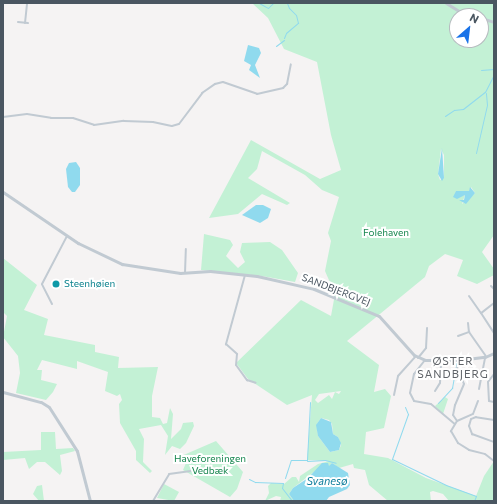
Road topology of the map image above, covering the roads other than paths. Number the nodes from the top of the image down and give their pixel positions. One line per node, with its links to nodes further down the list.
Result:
1 (27, 3): 2 (street)
2 (18, 22)
3 (291, 64): 4 (street)
4 (3, 117)
5 (3, 192): 6 (street, SANDBJERGVEJ)
6 (67, 236): 8 (street, SANDBJERGVEJ); 14 (street)
7 (186, 249): 8 (street)
8 (185, 273): 9 (street, SANDBJERGVEJ)
9 (245, 275): 22 (street, SANDBJERGVEJ); 28 (street)
10 (491, 286): 11 (street)
11 (494, 289)
12 (469, 296): 15 (street)
13 (494, 303): 15 (street)
14 (52, 304)
15 (481, 313): 19 (street)
16 (468, 323): 18 (street)
17 (427, 328): 22 (street)
18 (469, 332): 20 (street); 23 (street)
19 (494, 333)
20 (458, 336)
21 (494, 353): 23 (street)
22 (417, 357): 24 (street); 32 (street)
23 (486, 357): 25 (street); 29 (street)
24 (425, 360): 26 (street); 37 (street)
25 (459, 360): 26 (street); 35 (street)
26 (441, 361): 30 (street)
27 (494, 374): 34 (street)
28 (256, 383)
29 (479, 389)
30 (435, 391)
31 (3, 392): 41 (street)
32 (394, 395)
33 (477, 402): 35 (street)
34 (494, 402)
35 (457, 420): 37 (street)
36 (494, 420): 38 (street)
37 (454, 424): 39 (street)
38 (494, 442)
39 (494, 461)
40 (192, 471): 42 (street)
41 (90, 501)
42 (153, 501)

